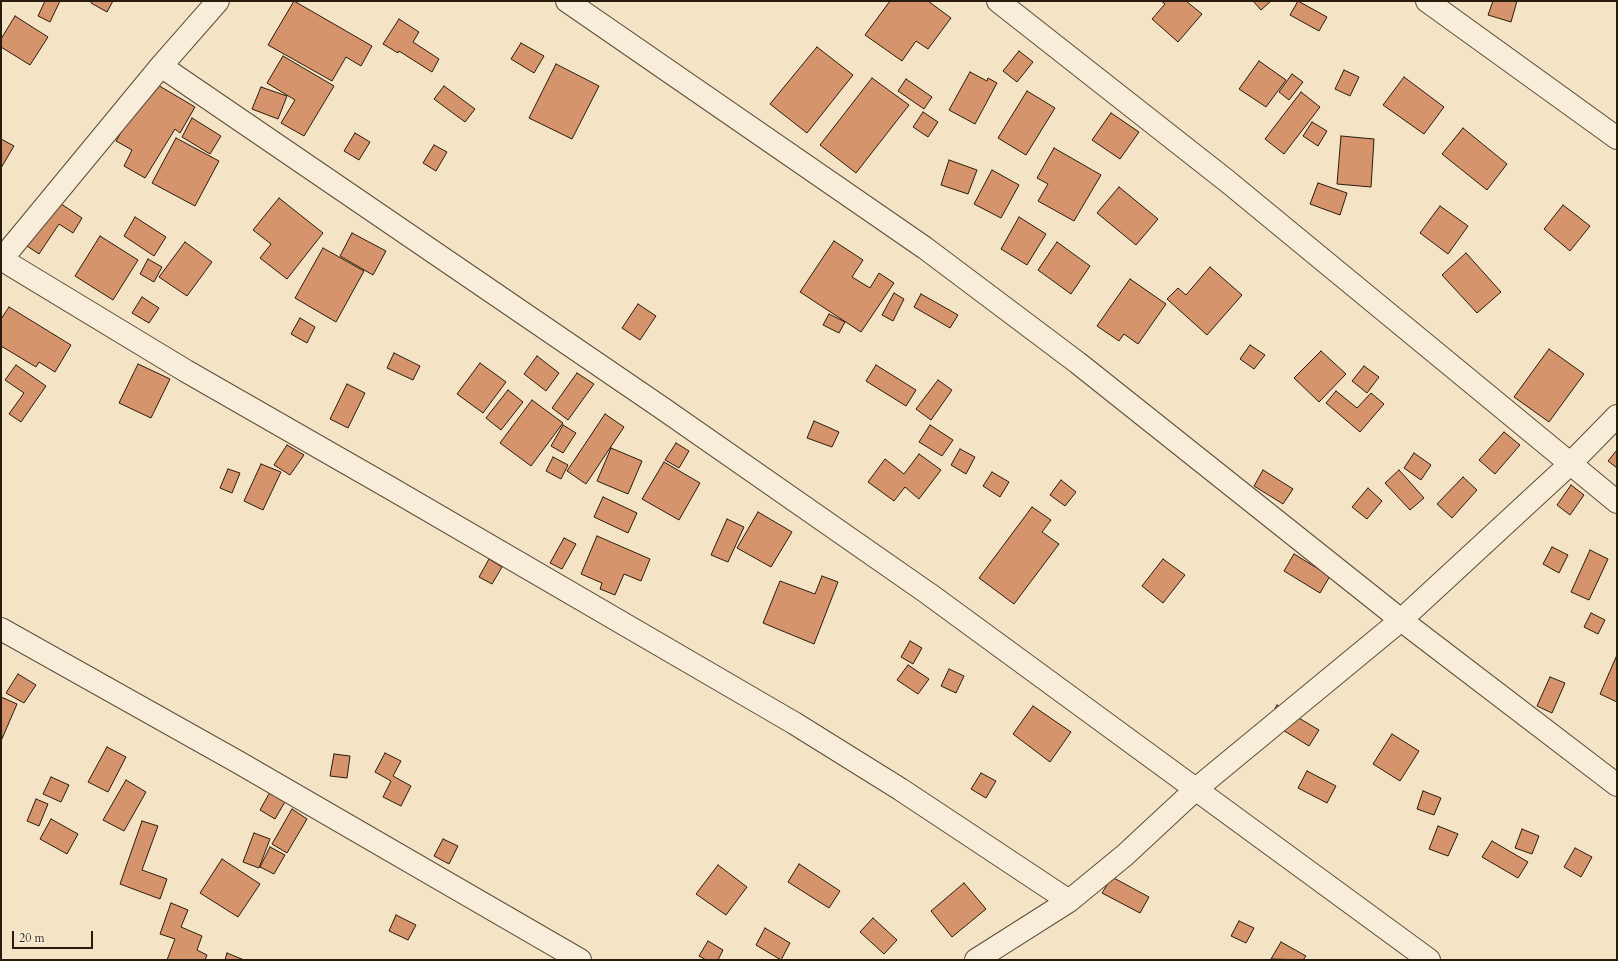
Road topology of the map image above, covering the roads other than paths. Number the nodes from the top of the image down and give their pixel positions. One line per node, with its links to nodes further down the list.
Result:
1 (218, 1): 5 (street)
2 (567, 1): 11 (street)
3 (998, 1): 9 (street)
4 (1427, 1): 6 (street)
5 (161, 66): 7 (street); 14 (street)
6 (1617, 138)
7 (1, 260): 15 (street)
8 (1617, 416): 9 (street)
9 (1570, 464): 10 (street); 11 (street)
10 (1617, 502)
11 (1401, 620): 13 (street); 14 (street)
12 (1, 628): 17 (street)
13 (1617, 785)
14 (1196, 789): 15 (street); 18 (street)
15 (1069, 901): 16 (street)
16 (987, 958)
17 (580, 960)
18 (1429, 960)

